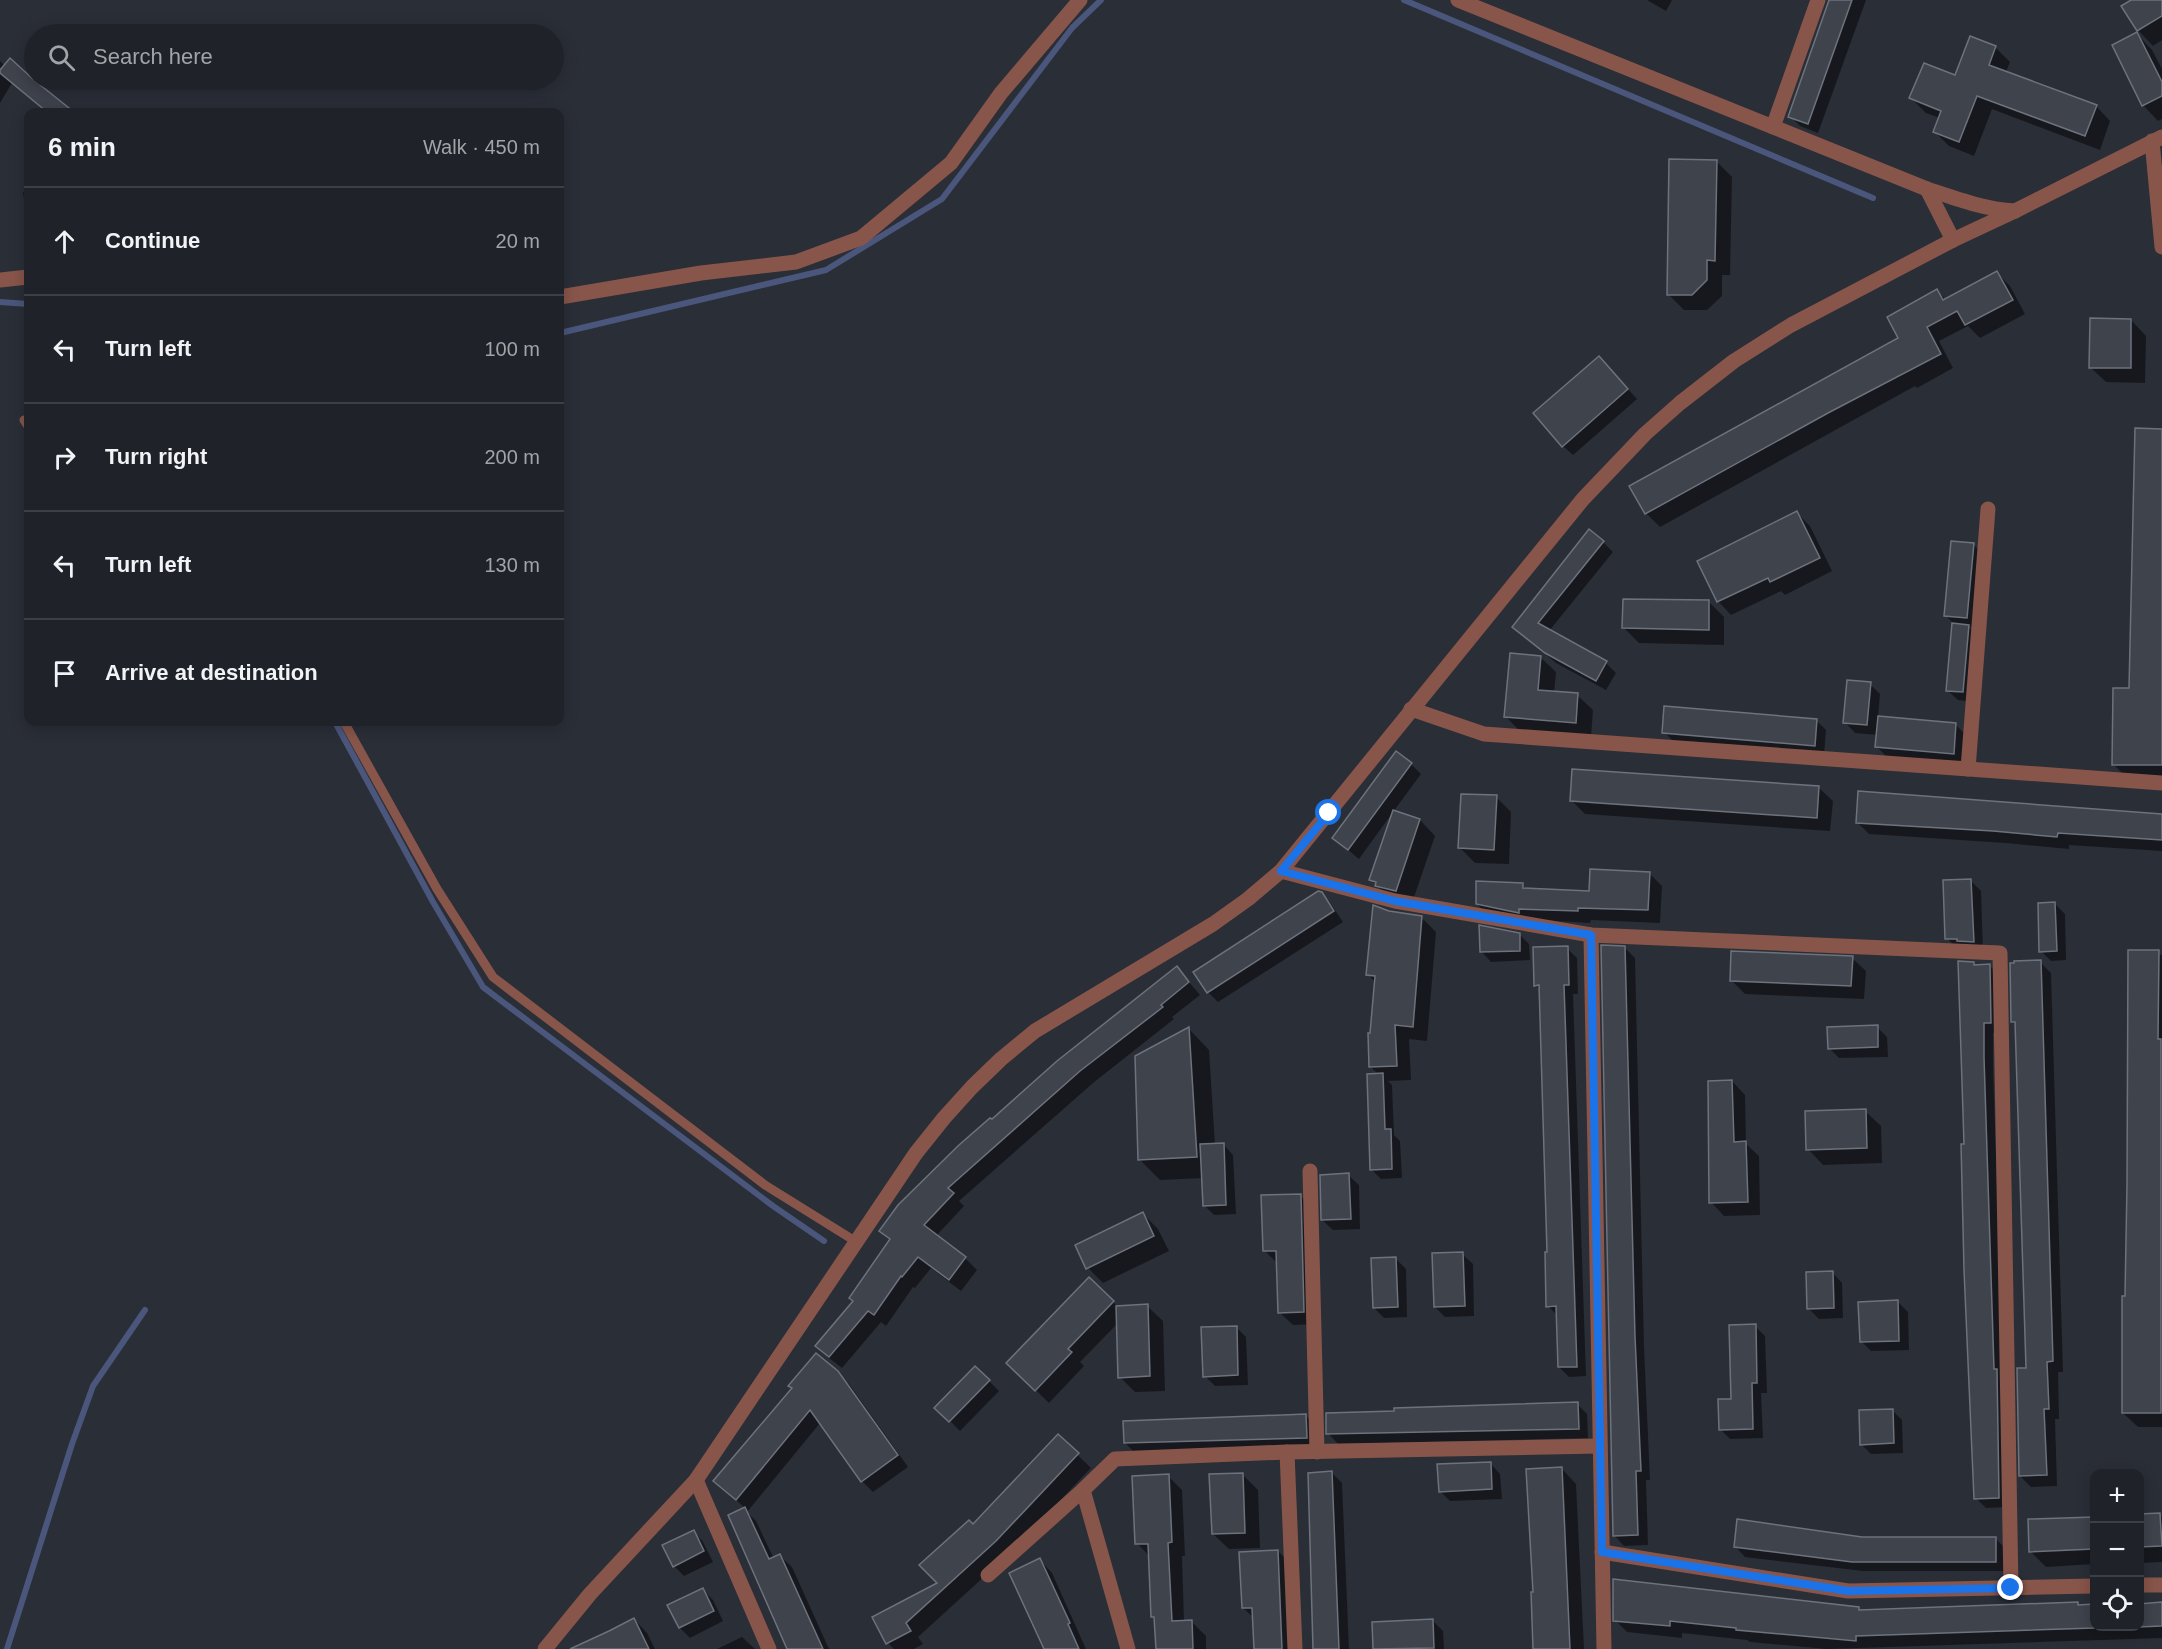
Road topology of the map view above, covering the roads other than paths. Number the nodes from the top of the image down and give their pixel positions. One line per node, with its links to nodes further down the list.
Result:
1 (1080, 0): 12 (street)
2 (1458, 0): 4 (street)
3 (1818, 0): 4 (street)
4 (1773, 127): 6 (street)
5 (2157, 139): 7 (street); 9 (street)
6 (1927, 189): 7 (street); 8 (street)
7 (2015, 211): 8 (street)
8 (1953, 240): 14 (street)
9 (2162, 247)
10 (24, 277): 11 (street)
11 (0, 280)
12 (564, 296)
13 (1988, 509): 16 (street)
14 (1411, 709): 16 (street); 18 (street)
15 (346, 726): 21 (lane)
16 (1968, 769): 17 (street)
17 (2162, 783)
18 (1281, 871): 19 (street); 21 (street)
19 (1591, 935): 22 (street); 32 (street)
20 (1310, 1172): 24 (street)
21 (855, 1241): 25 (street)
22 (1600, 1446): 24 (street); 27 (street)
23 (1287, 1452): 24 (street); 26 (street); 36 (street)
24 (1317, 1452)
25 (696, 1480): 33 (street); 34 (street)
26 (1083, 1490): 28 (street); 35 (street)
27 (1602, 1552): 32 (street); 37 (street)
28 (988, 1575)
29 (2144, 1585): 30 (street)
30 (2162, 1585)
31 (2090, 1586): 32 (street)
32 (2011, 1588)
33 (544, 1649)
34 (769, 1649)
35 (1128, 1649)
36 (1295, 1649)
37 (1604, 1649)

